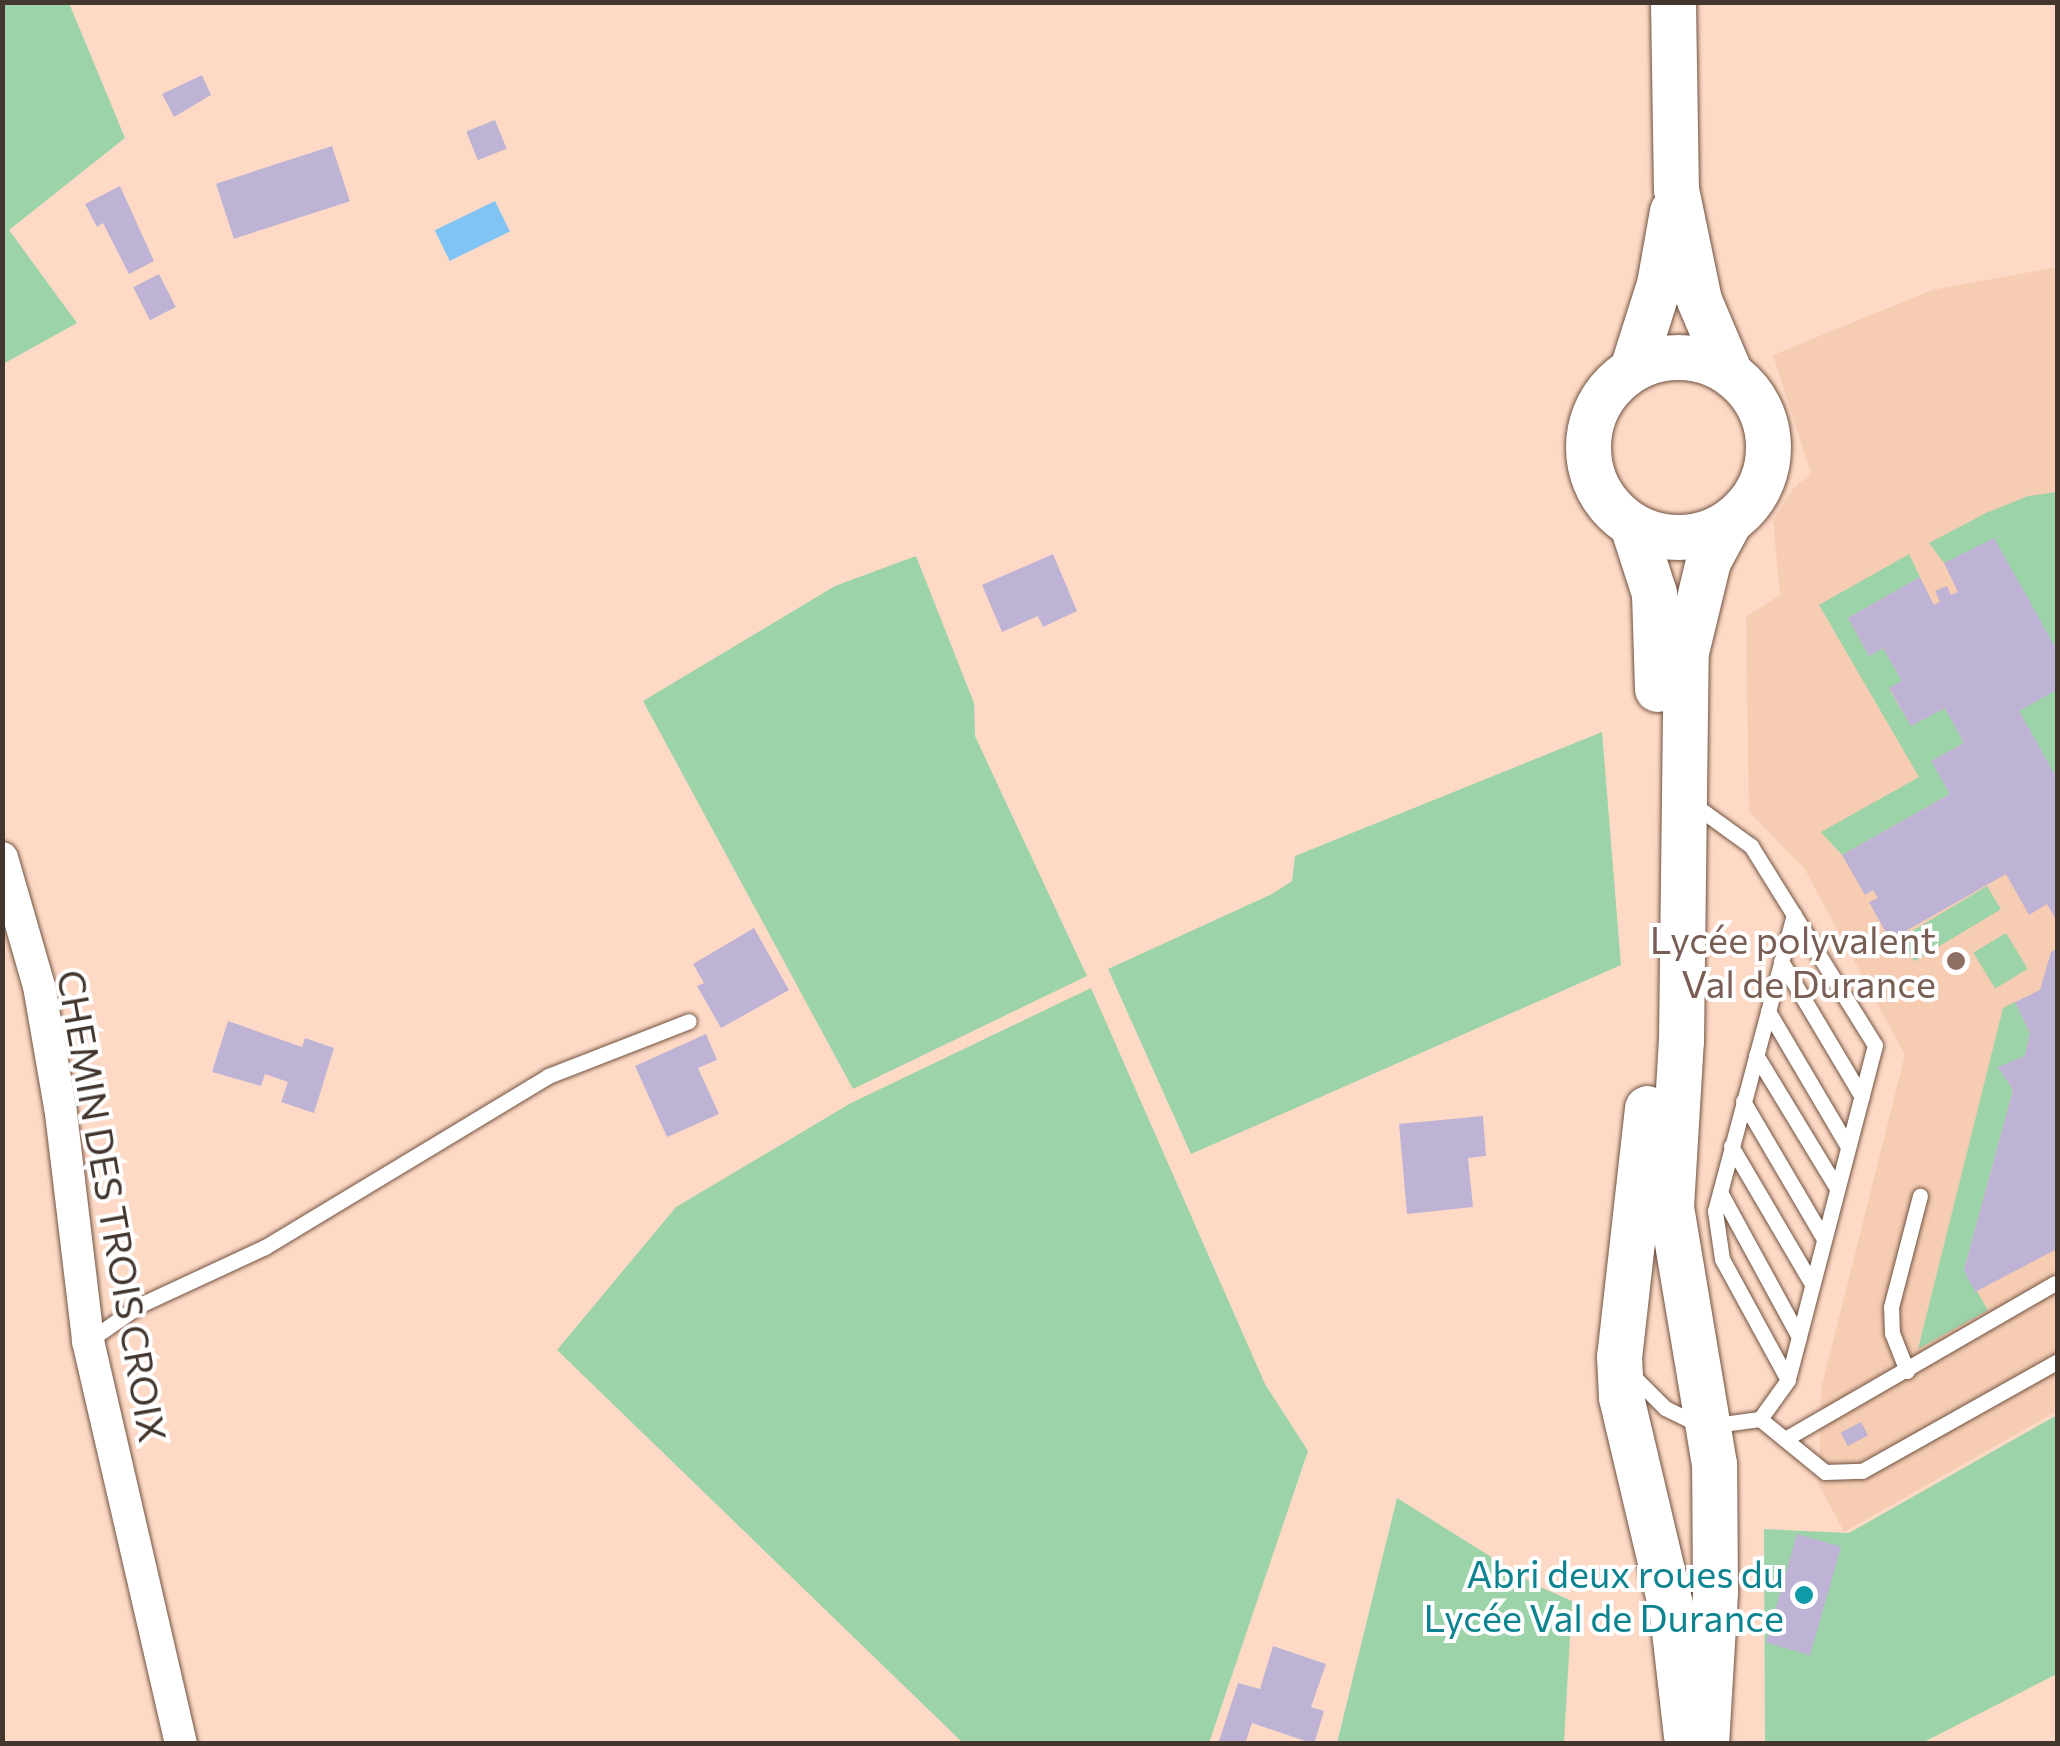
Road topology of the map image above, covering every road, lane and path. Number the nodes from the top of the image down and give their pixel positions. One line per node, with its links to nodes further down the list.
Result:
1 (1673, 2): 2 (main road)
2 (1676, 189): 3 (main road); 4 (main road)
3 (1632, 369): 4 (main road); 6 (main road)
4 (1730, 373): 5 (main road)
5 (1729, 522): 6 (main road); 7 (main road)
6 (1632, 525): 26 (main road)
7 (1684, 792): 9 (lane); 31 (main road)
8 (2, 858): 25 (street, CHEMIN DES TROIS CROIX)
9 (1794, 914): 10 (lane); 14 (lane)
10 (1781, 961): 11 (lane); 14 (lane)
11 (1768, 1011): 13 (lane); 17 (lane)
12 (689, 1020): 25 (lane)
13 (1756, 1055): 15 (lane); 18 (lane)
14 (1862, 1098): 17 (lane)
15 (1743, 1101): 16 (lane); 21 (lane)
16 (1731, 1146): 19 (lane); 23 (lane)
17 (1848, 1147): 18 (lane)
18 (1837, 1188): 21 (lane)
19 (1720, 1192): 24 (lane); 29 (lane)
20 (1920, 1196): 28 (lane)
21 (1824, 1239): 23 (lane)
22 (2054, 1283): 28 (lane)
23 (1812, 1284): 24 (lane)
24 (1799, 1337): 29 (lane)
25 (88, 1341): 33 (street, CHEMIN DES TROIS CROIX)
26 (1620, 1356): 31 (lane); 34 (main road)
27 (2058, 1361): 32 (lane)
28 (1907, 1371): 32 (lane)
29 (1788, 1380): 30 (lane)
30 (1760, 1419): 31 (lane); 32 (lane)
31 (1708, 1426): 35 (main road)
32 (1784, 1439)
33 (180, 1744)
34 (1687, 1744)
35 (1706, 1744)

